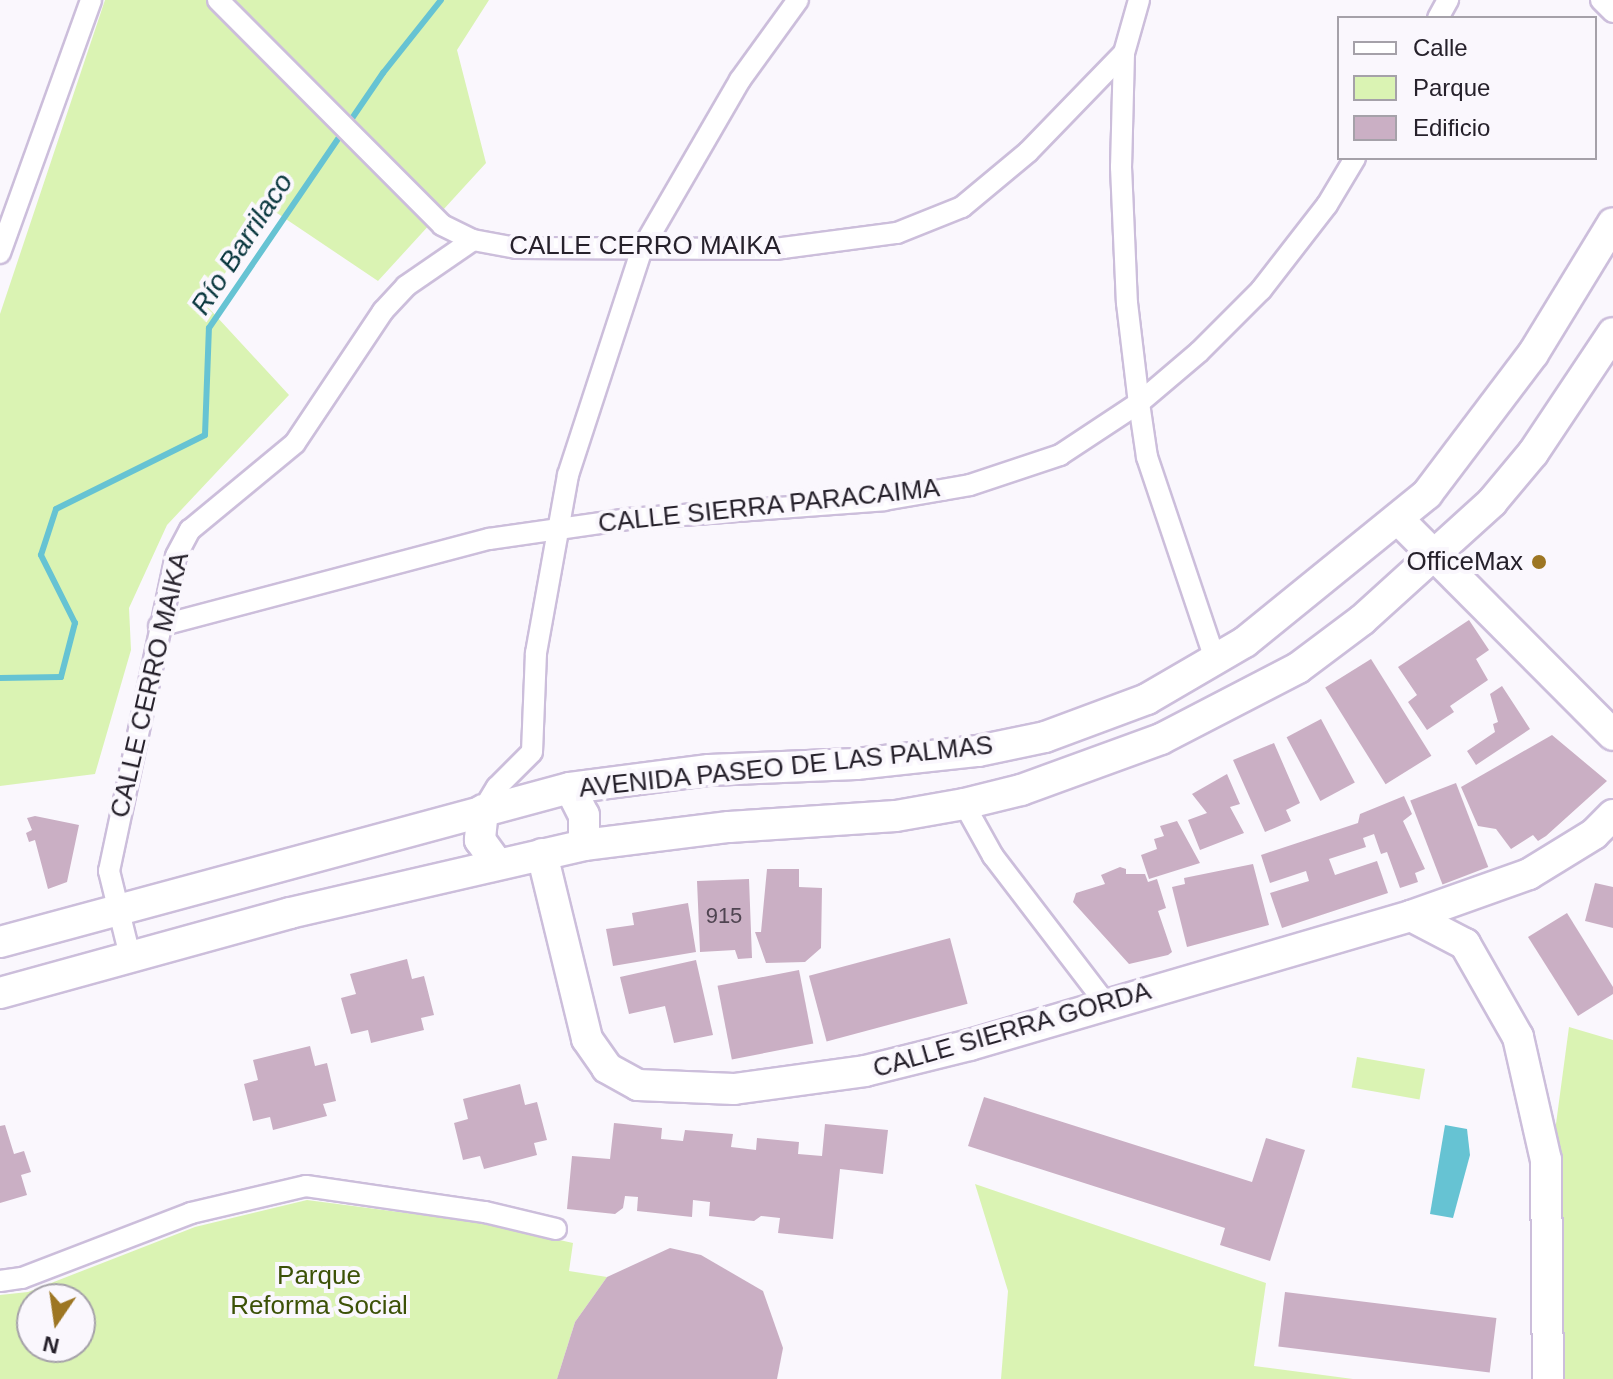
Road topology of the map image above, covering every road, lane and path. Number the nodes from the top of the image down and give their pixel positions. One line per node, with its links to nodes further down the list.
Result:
1 (91, 0): 12 (street)
2 (218, 0): 10 (street)
3 (798, 0): 11 (street)
4 (1139, 0): 7 (street)
5 (1601, 0): 6 (street)
6 (1613, 12)
7 (1124, 53): 11 (street, CALLE CERRO MAIKA); 14 (street)
8 (1354, 160): 14 (street, CALLE SIERRA PARACAIMA)
9 (1613, 223): 15 (main road, AVENIDA PASEO DE LAS PALMAS)
10 (473, 240): 11 (street, CALLE CERRO MAIKA); 18 (street, CALLE CERRO MAIKA)
11 (642, 249): 16 (street)
12 (0, 253)
13 (1613, 333): 17 (main road, AVENIDA PASEO DE LAS PALMAS)
14 (1139, 403): 16 (street, CALLE SIERRA PARACAIMA); 19 (street)
15 (1400, 521): 17 (main road); 19 (main road, AVENIDA PASEO DE LAS PALMAS)
16 (556, 527): 18 (street, CALLE SIERRA PARACAIMA); 24 (street)
17 (1433, 556): 20 (main road); 23 (main road, AVENIDA PASEO DE LAS PALMAS)
18 (159, 626): 30 (street, CALLE CERRO MAIKA)
19 (1216, 662): 21 (main road, AVENIDA PASEO DE LAS PALMAS)
20 (1613, 735)
21 (978, 751): 22 (main road, AVENIDA PASEO DE LAS PALMAS); 23 (main road)
22 (570, 788): 24 (main road, AVENIDA PASEO DE LAS PALMAS); 26 (main road)
23 (964, 804): 26 (main road, AVENIDA PASEO DE LAS PALMAS); 36 (street)
24 (483, 810): 28 (main road); 30 (main road, AVENIDA PASEO DE LAS PALMAS)
25 (1613, 815): 29 (main road, CALLE SIERRA GORDA)
26 (584, 845): 27 (main road, AVENIDA PASEO DE LAS PALMAS)
27 (542, 854): 28 (main road, AVENIDA PASEO DE LAS PALMAS); 36 (main road, CALLE SIERRA GORDA)
28 (497, 863): 34 (main road, AVENIDA PASEO DE LAS PALMAS)
29 (1501, 886): 31 (main road, CALLE SIERRA GORDA); 33 (main road)
30 (117, 912): 32 (main road, AVENIDA PASEO DE LAS PALMAS); 34 (street, CALLE CERRO MAIKA)
31 (1411, 916): 33 (main road); 36 (main road, CALLE SIERRA GORDA)
32 (0, 942)
33 (1465, 944): 39 (main road)
34 (131, 960): 35 (main road, AVENIDA PASEO DE LAS PALMAS)
35 (0, 993)
36 (1106, 1004)
37 (556, 1229): 38 (street)
38 (0, 1281)
39 (1548, 1379)

